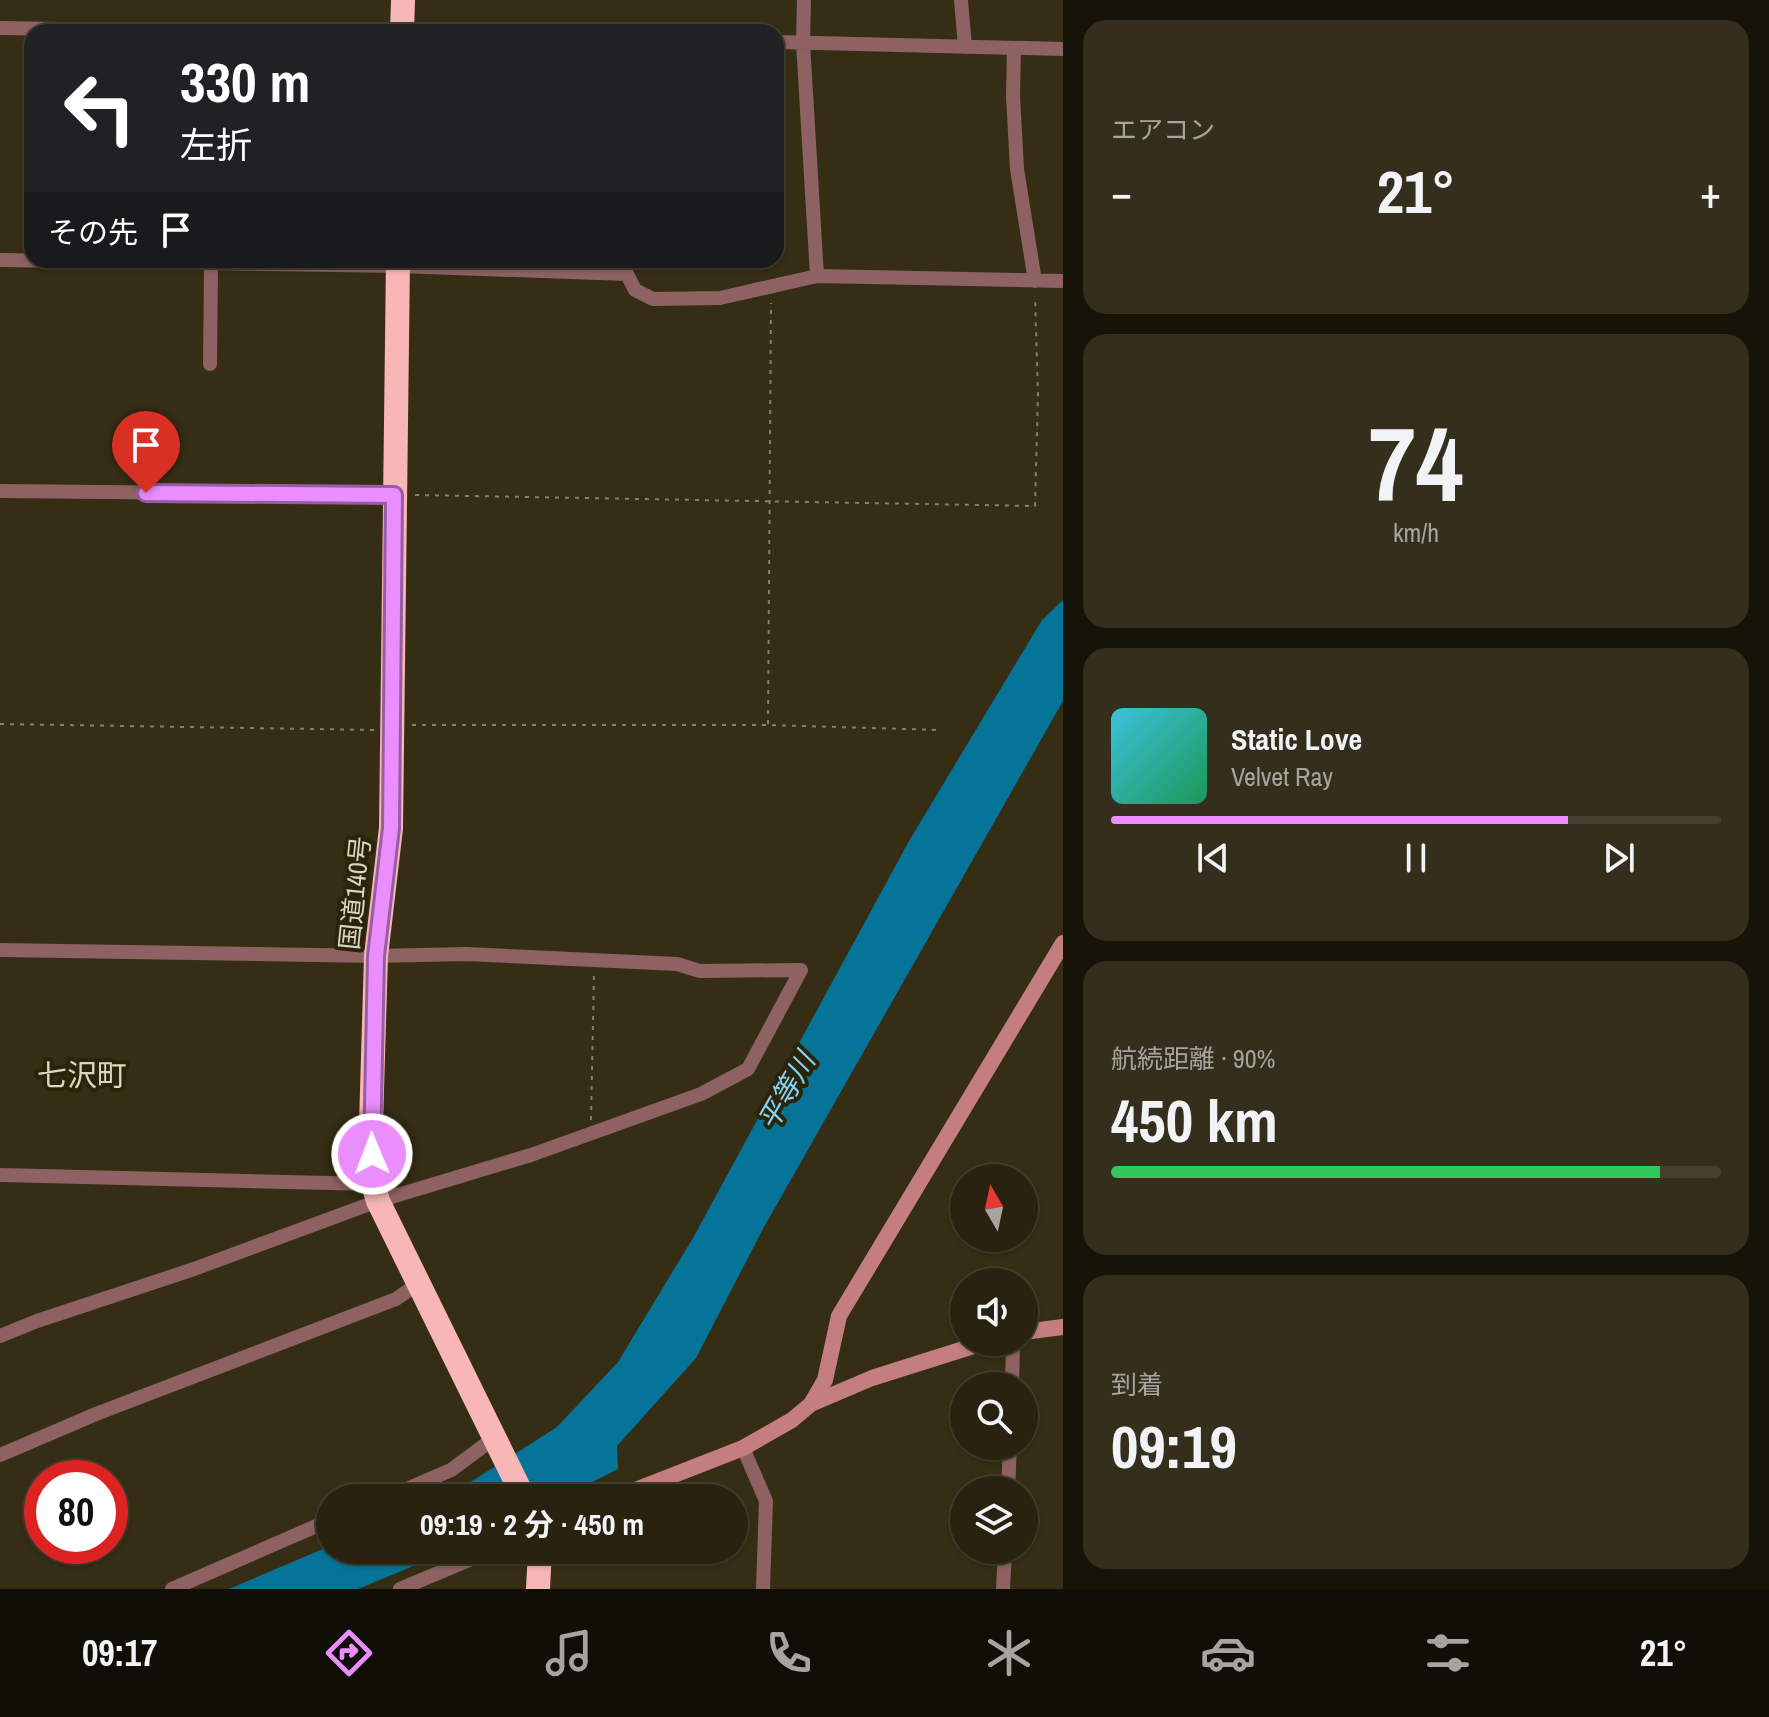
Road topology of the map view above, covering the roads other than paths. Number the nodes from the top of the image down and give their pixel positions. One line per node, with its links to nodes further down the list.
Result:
1 (403, 0): 4 (highway)
2 (804, 0): 8 (street)
3 (961, 0): 9 (street)
4 (402, 24)
5 (0, 28): 6 (street)
6 (24, 28)
7 (784, 42): 8 (street)
8 (803, 43): 9 (street); 17 (street)
9 (965, 47): 10 (street)
10 (1014, 48): 11 (street); 18 (street)
11 (1063, 49)
12 (0, 260): 13 (street)
13 (24, 260)
14 (211, 268): 20 (street)
15 (398, 268): 22 (highway, 国道140号)
16 (502, 268): 17 (street)
17 (817, 276): 18 (street)
18 (1035, 281): 19 (street)
19 (1063, 281)
20 (210, 364)
21 (0, 491): 22 (street)
22 (394, 495): 25 (highway, 国道140号)
23 (1063, 943): 33 (street)
24 (0, 950): 25 (street)
25 (376, 956): 27 (highway, 国道140号); 27 (street)
26 (0, 1175): 27 (street)
27 (375, 1192): 28 (highway, 国道140号); 31 (street)
28 (418, 1284): 34 (highway, 国道140号); 36 (street)
29 (1063, 1327): 30 (street)
30 (1038, 1330)
31 (0, 1336)
32 (950, 1353): 33 (street)
33 (811, 1404): 35 (street)
34 (494, 1441): 37 (street); 38 (highway, 国道140号)
35 (743, 1448): 39 (street); 47 (street)
36 (0, 1455)
37 (418, 1484)
38 (517, 1484)
39 (651, 1484)
40 (316, 1526): 44 (street)
41 (460, 1564): 45 (street)
42 (539, 1564): 46 (highway)
43 (1004, 1564): 48 (street)
44 (172, 1589)
45 (400, 1589)
46 (538, 1589)
47 (763, 1589)
48 (1003, 1589)

